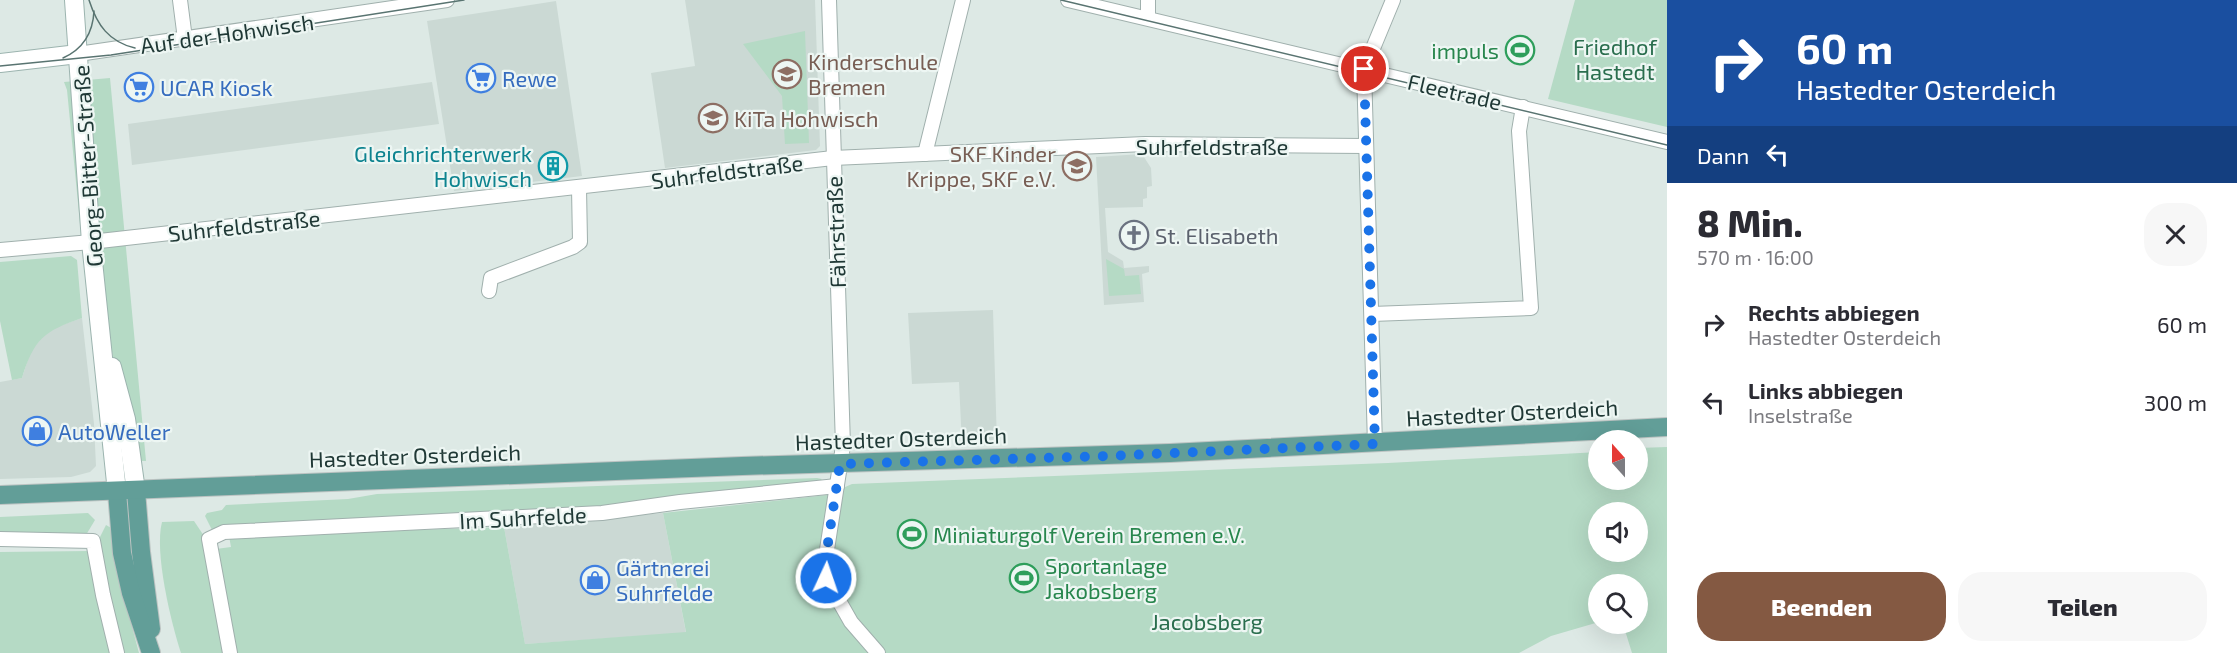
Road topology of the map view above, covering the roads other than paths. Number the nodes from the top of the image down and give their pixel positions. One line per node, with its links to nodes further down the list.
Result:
1 (74, 0): 11 (main road, Georg-Bitter-Straße)
2 (180, 0): 10 (street)
3 (447, 0): 10 (street, Auf der Hohwisch)
4 (829, 0): 18 (street, Fährstraße)
5 (963, 0): 17 (street)
6 (1068, 0): 9 (street, Fleetrade)
7 (1148, 0): 9 (street)
8 (1393, 0): 13 (street)
9 (1148, 18): 13 (street, Fleetrade)
10 (185, 39): 11 (street, Auf der Hohwisch)
11 (78, 54): 12 (main road); 20 (main road, Georg-Bitter-Straße)
12 (0, 63)
13 (1364, 69): 14 (street, Fleetrade); 16 (street)
14 (1523, 107): 15 (street, Fleetrade); 23 (street)
15 (1667, 142)
16 (1366, 146): 17 (street, Suhrfeldstraße); 23 (street)
17 (925, 154): 18 (street, Suhrfeldstraße)
18 (833, 158): 19 (street, Suhrfeldstraße); 27 (street, Fährstraße)
19 (579, 188): 20 (street, Suhrfeldstraße); 22 (street)
20 (91, 242): 21 (street, Suhrfeldstraße); 24 (main road, Georg-Bitter-Straße)
21 (0, 250)
22 (489, 291)
23 (1371, 314): 26 (street)
24 (100, 331): 29 (main road, Georg-Bitter-Straße); 30 (main road, Georg-Bitter-Straße)
25 (1667, 428): 26 (main road, Hastedter Osterdeich)
26 (1375, 444): 27 (main road, Hastedter Osterdeich)
27 (840, 464): 28 (street, Fährstraße); 29 (main road, Hastedter Osterdeich)
28 (837, 486): 35 (street, Im Suhrfelde); 36 (street, Fährstraße)
29 (136, 491): 30 (main road, Hastedter Osterdeich); 34 (main road)
30 (117, 492): 31 (main road, Hastedter Osterdeich); 34 (main road)
31 (0, 495)
32 (0, 539): 33 (street)
33 (117, 653)
34 (152, 653)
35 (230, 653)
36 (878, 653)

